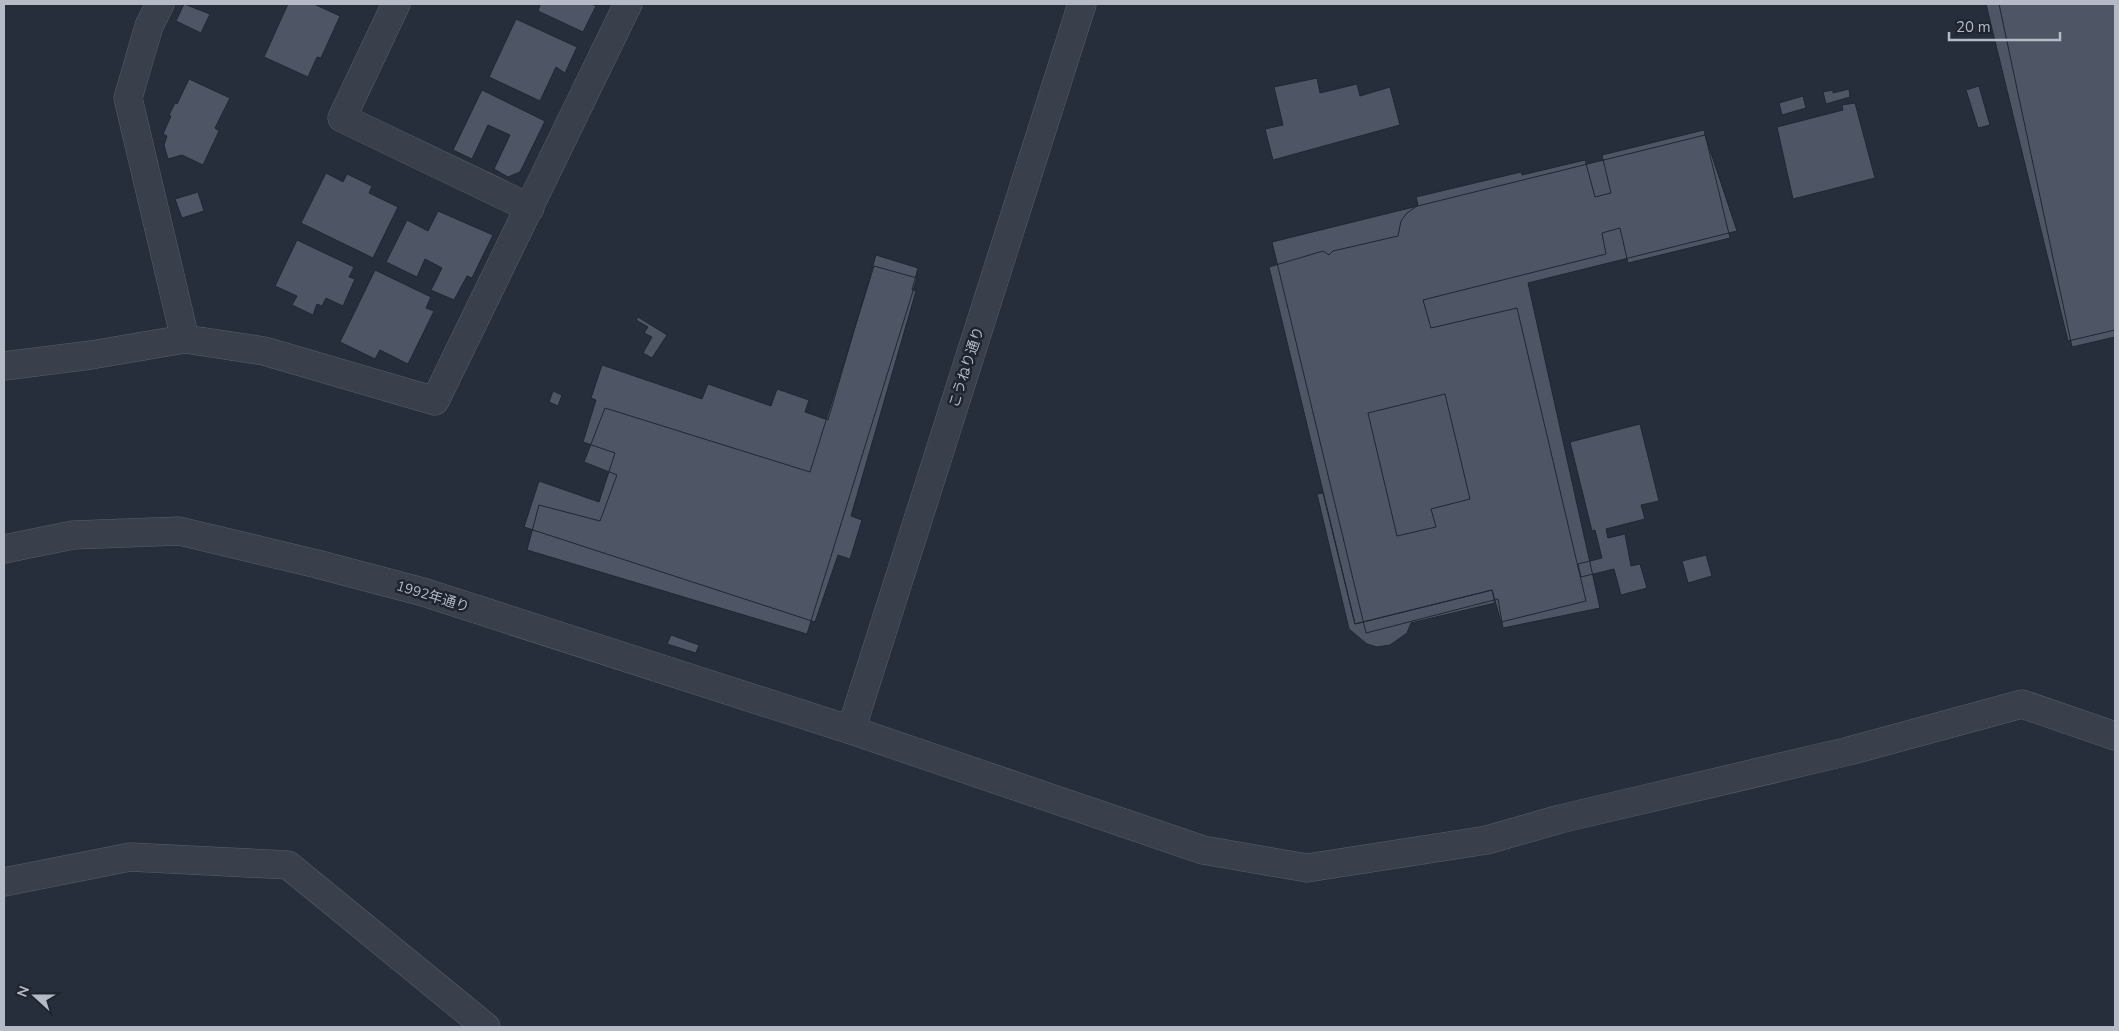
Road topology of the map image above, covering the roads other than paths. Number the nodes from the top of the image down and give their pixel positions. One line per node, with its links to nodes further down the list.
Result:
1 (160, 4): 6 (street)
2 (396, 4): 5 (street)
3 (628, 4): 5 (street)
4 (1082, 4): 9 (street, こうねり通り)
5 (530, 208): 6 (street)
6 (185, 339): 7 (street)
7 (4, 366)
8 (4, 549): 9 (street, 1992年通り)
9 (851, 730): 10 (street, 1992年通り)
10 (2115, 736)
11 (4, 882): 12 (street)
12 (486, 1027)

